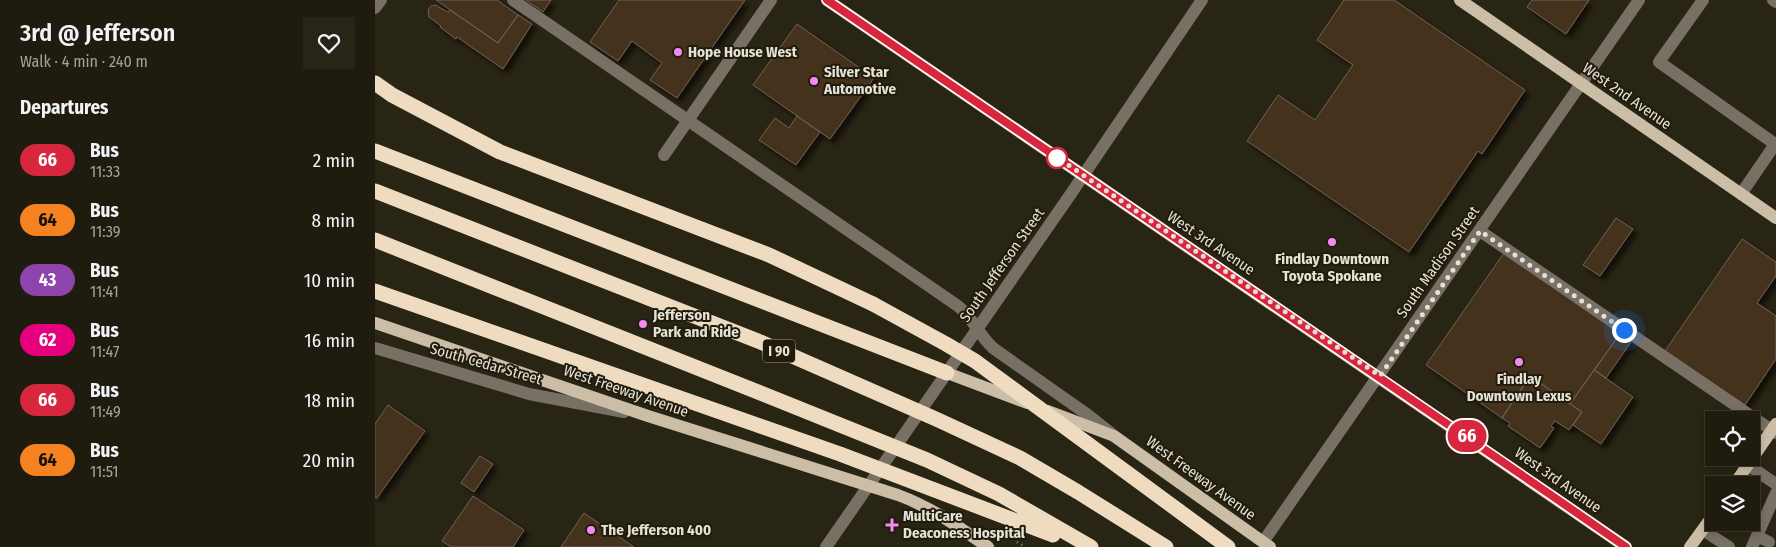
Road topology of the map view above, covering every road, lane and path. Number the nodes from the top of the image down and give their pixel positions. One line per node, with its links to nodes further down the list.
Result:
1 (381, 0): 9 (street)
2 (513, 0): 12 (street, West Freeway Avenue)
3 (771, 0): 12 (street)
4 (827, 0): 16 (main road, West 3rd Avenue)
5 (1202, 0): 16 (street, South Jefferson Street)
6 (1460, 0): 11 (main road, West 2nd Avenue)
7 (1639, 0): 11 (street, South Madison Street)
8 (1703, 0): 13 (street)
9 (375, 8)
10 (375, 84): 47 (highway, bridge)
11 (1581, 85): 18 (main road, West 2nd Avenue); 20 (street, South Madison Street)
12 (688, 120): 15 (street); 24 (street, West Freeway Avenue)
13 (1776, 144): 18 (street)
14 (375, 151): 26 (highway)
15 (664, 155)
16 (1083, 176): 24 (street, South Jefferson Street); 27 (main road, West 3rd Avenue)
17 (375, 191): 46 (highway, I 90, bridge)
18 (1741, 194): 19 (main road, West 2nd Avenue)
19 (1776, 218)
20 (1480, 231): 27 (street, South Madison Street); 29 (street)
21 (375, 240): 45 (highway, bridge)
22 (375, 291): 44 (highway, bridge)
23 (375, 323): 28 (main road, West Freeway Avenue)
24 (978, 328): 26 (street, South Jefferson Street); 30 (street, West Freeway Avenue)
25 (375, 348): 28 (street, South Cedar Street)
26 (947, 373): 30 (main road, West Freeway Avenue); 34 (street, South Jefferson Street)
27 (1380, 376): 41 (street, South Madison Street); 48 (main road, West 3rd Avenue)
28 (649, 416): 34 (main road, West Freeway Avenue)
29 (1775, 429): 31 (main road)
30 (1114, 436): 41 (main road, West Freeway Avenue)
31 (1760, 449)
32 (1749, 466): 33 (street)
33 (1776, 484)
34 (869, 486): 42 (street, South Jefferson Street); 43 (main road, West Freeway Avenue)
35 (1776, 493): 36 (street)
36 (1772, 515): 39 (street)
37 (1705, 527): 38 (main road)
38 (1703, 530): 49 (main road); 50 (street)
39 (1755, 541): 40 (street)
40 (1769, 542)
41 (1267, 545)
42 (826, 547)
43 (988, 547)
44 (1080, 547)
45 (1091, 547)
46 (1166, 547)
47 (1229, 547)
48 (1626, 547)
49 (1690, 547)
50 (1729, 547)

